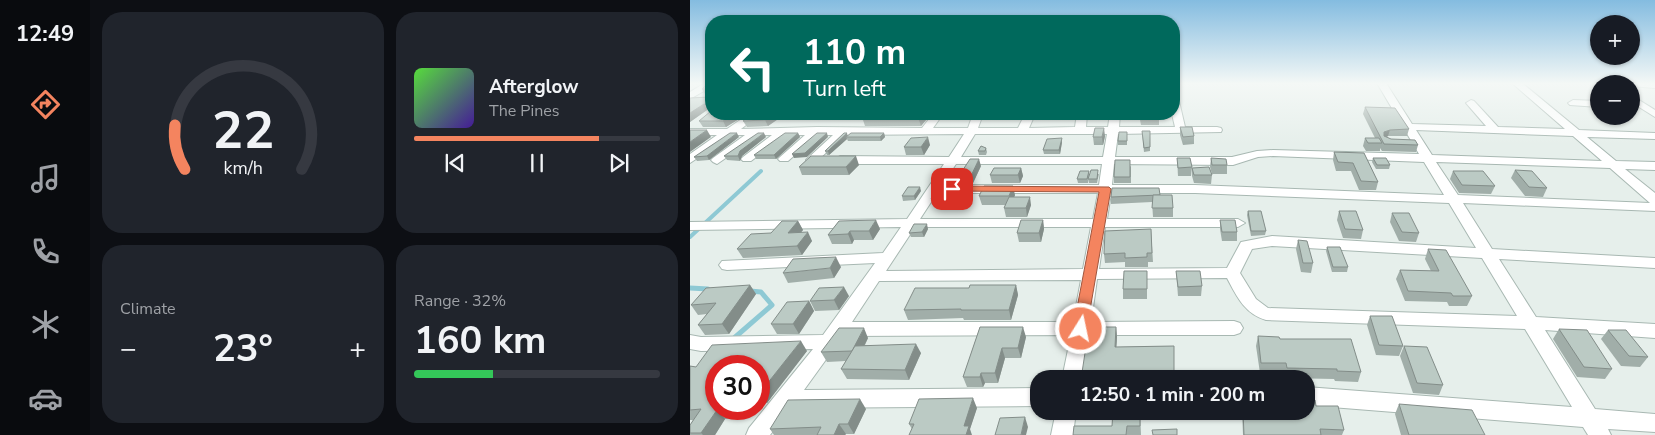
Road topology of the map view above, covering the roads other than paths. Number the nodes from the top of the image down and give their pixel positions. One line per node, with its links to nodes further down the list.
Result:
1 (1392, 103): 32 (street)
2 (1471, 103): 22 (street)
3 (1540, 103): 30 (street)
4 (1640, 104): 5 (street)
5 (1643, 106): 6 (street); 7 (street)
6 (1655, 107)
7 (1655, 114)
8 (704, 119): 16 (street)
9 (747, 120): 23 (street)
10 (934, 120): 19 (street)
11 (976, 120): 26 (street)
12 (1027, 120): 27 (street)
13 (1081, 120): 28 (street)
14 (1115, 120): 29 (street)
15 (1179, 120): 20 (street)
16 (690, 130): 23 (street)
17 (817, 130): 18 (street); 25 (street); 37 (street)
18 (844, 130): 19 (street); 40 (street)
19 (926, 130): 26 (street)
20 (1181, 130): 21 (street); 29 (street)
21 (1217, 130)
22 (1495, 130): 30 (street); 32 (street)
23 (732, 131): 24 (street); 33 (street)
24 (758, 131): 25 (street); 39 (street)
25 (784, 131): 36 (street)
26 (972, 131): 27 (street); 40 (street)
27 (1022, 131): 28 (street)
28 (1080, 131): 29 (street)
29 (1114, 131): 41 (street)
30 (1576, 133): 31 (street); 42 (street)
31 (1655, 136)
32 (1411, 137): 38 (street)
33 (708, 146): 34 (street); 35 (street)
34 (690, 147)
35 (690, 159)
36 (746, 159)
37 (784, 159)
38 (1428, 159): 41 (street); 42 (street); 46 (street)
39 (717, 160)
40 (952, 160): 41 (street); 44 (street)
41 (1109, 160): 45 (street)
42 (1613, 165): 43 (street); 47 (street)
43 (1655, 166)
44 (933, 189): 45 (street); 49 (street)
45 (1105, 189): 46 (street); 51 (street)
46 (1452, 199): 48 (street); 53 (street)
47 (1655, 200)
48 (1655, 207)
49 (909, 223): 51 (street); 52 (street); 54 (street)
50 (1238, 223): 51 (street)
51 (1099, 224): 58 (street)
52 (692, 226)
53 (1487, 254): 55 (street); 57 (street); 60 (street)
54 (886, 258): 56 (street); 59 (street)
55 (1655, 263)
56 (727, 266)
57 (1232, 273): 58 (street); 60 (street)
58 (1090, 274): 59 (street); 62 (street)
59 (874, 276): 64 (street)
60 (1530, 323): 63 (street); 72 (street)
61 (1234, 328): 62 (street)
62 (1081, 329): 64 (street); 66 (street)
63 (1655, 331)
64 (832, 335): 65 (street); 69 (street)
65 (690, 342)
66 (1074, 370)
67 (1030, 397): 69 (street)
68 (1315, 397): 72 (street)
69 (786, 400): 73 (street)
70 (1064, 420): 74 (street)
71 (1655, 423): 72 (street)
72 (1595, 427)
73 (757, 435)
74 (1062, 435)

